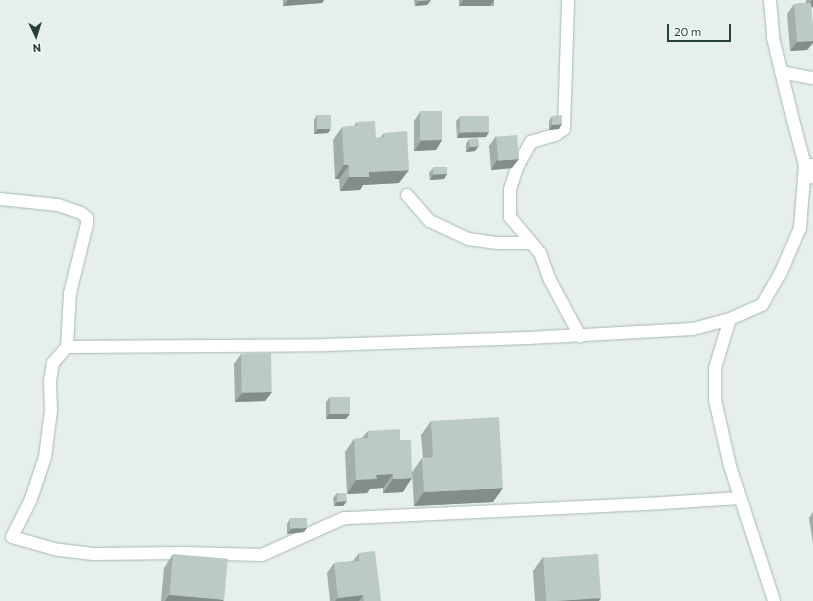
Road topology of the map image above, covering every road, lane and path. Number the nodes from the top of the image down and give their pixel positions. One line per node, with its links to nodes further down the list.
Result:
1 (770, 0): 3 (street)
2 (568, 2): 9 (street)
3 (781, 72): 4 (street); 5 (street)
4 (813, 78)
5 (809, 165): 6 (street); 10 (street)
6 (813, 178)
7 (407, 195): 9 (street)
8 (0, 199): 12 (street)
9 (532, 243): 11 (street)
10 (730, 319): 11 (street); 13 (street)
11 (580, 336): 12 (street)
12 (67, 347): 13 (street)
13 (740, 498): 14 (street)
14 (774, 601)

